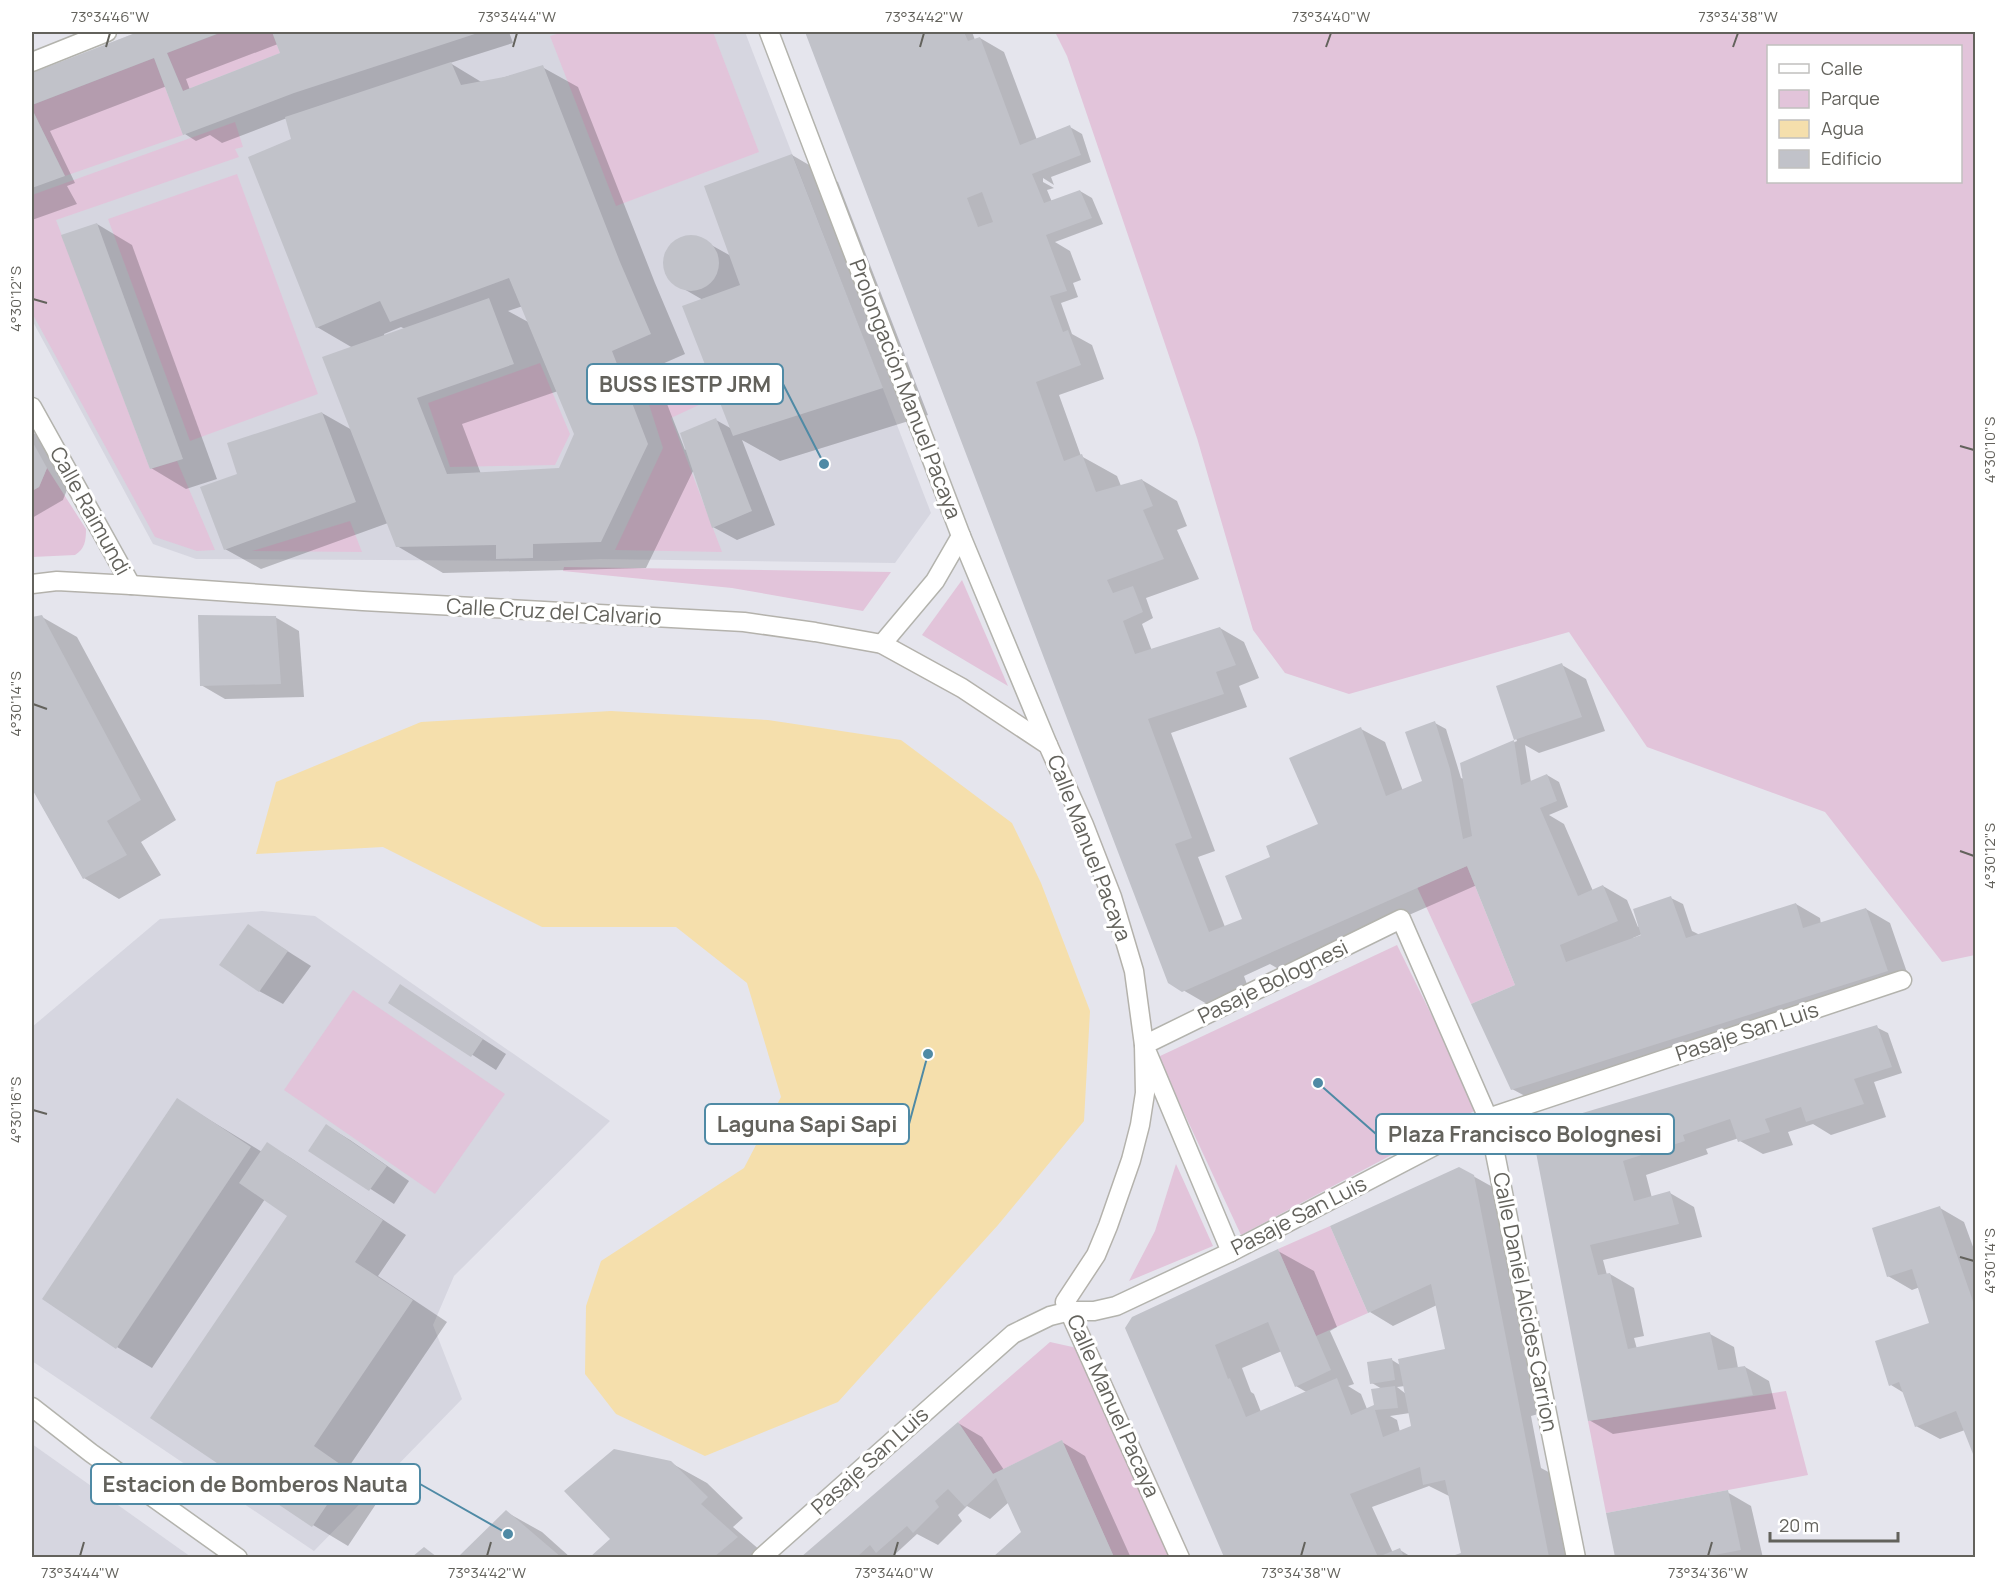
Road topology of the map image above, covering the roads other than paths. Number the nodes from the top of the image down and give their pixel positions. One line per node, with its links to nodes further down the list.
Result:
1 (107, 32): 3 (street)
2 (769, 32): 5 (street, Prolongación Manuel Pacaya)
3 (32, 62)
4 (32, 407): 7 (street, Calle Raimundi)
5 (961, 536): 8 (street); 9 (street, Prolongación Manuel Pacaya)
6 (32, 584): 7 (street, Calle Cruz del Calvario)
7 (131, 585): 8 (street, Calle Cruz del Calvario)
8 (882, 644): 9 (street, Calle Cruz del Calvario)
9 (1048, 744): 12 (street, Calle Manuel Pacaya)
10 (1401, 919): 12 (street, Pasaje Bolognesi); 13 (street, Calle Daniel Alcides Carrion)
11 (1902, 980): 13 (street, Pasaje San Luis)
12 (1144, 1045): 14 (street); 15 (street, Calle Manuel Pacaya)
13 (1488, 1118): 14 (street, Pasaje San Luis); 20 (street, Calle Daniel Alcides Carrion)
14 (1232, 1252): 15 (street, Pasaje San Luis)
15 (1070, 1311): 18 (street, Pasaje San Luis); 19 (street, Calle Manuel Pacaya)
16 (32, 1407): 17 (street)
17 (238, 1557)
18 (761, 1557)
19 (1180, 1557)
20 (1576, 1557)

